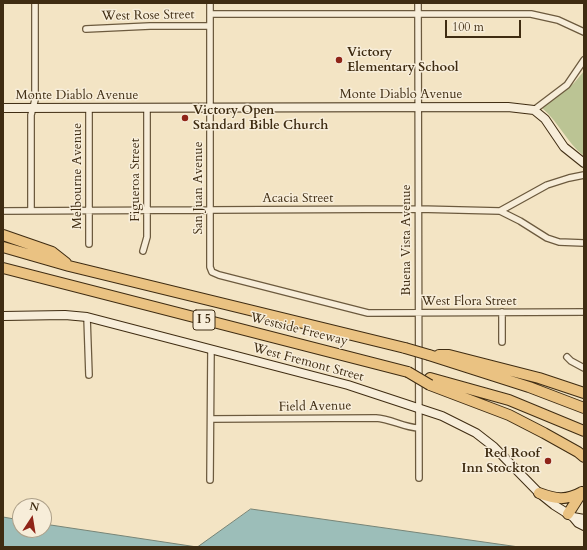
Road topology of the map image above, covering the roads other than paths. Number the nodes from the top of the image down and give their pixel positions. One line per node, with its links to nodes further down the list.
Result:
1 (35, 3): 14 (street)
2 (210, 3): 5 (street, San Juan Avenue)
3 (418, 3): 4 (street, Buena Vista Avenue)
4 (418, 13): 5 (street, West Rose Street); 8 (street, West Rose Street); 10 (street, Buena Vista Avenue)
5 (210, 14): 6 (street, San Juan Avenue)
6 (210, 26): 7 (street, West Rose Street); 12 (street, San Juan Avenue)
7 (86, 29)
8 (584, 32)
9 (584, 60): 16 (street)
10 (419, 106): 12 (street, Monte Diablo Avenue); 16 (street, Monte Diablo Avenue); 19 (street, Buena Vista Avenue)
11 (147, 107): 12 (street, Monte Diablo Avenue); 15 (street, Monte Diablo Avenue); 22 (street, Figueroa Street)
12 (210, 107): 23 (street, San Juan Avenue)
13 (3, 108): 14 (street, Monte Diablo Avenue)
14 (33, 108): 15 (street, Monte Diablo Avenue); 24 (street)
15 (89, 108): 21 (street, Melbourne Avenue)
16 (534, 110): 17 (street)
17 (584, 163)
18 (584, 175): 25 (street)
19 (418, 209): 23 (street, Acacia Street); 25 (street, Acacia Street); 36 (street, Buena Vista Avenue)
20 (3, 210): 24 (street, Acacia Street)
21 (89, 210): 22 (street, Acacia Street); 24 (street, Acacia Street); 28 (street, Melbourne Avenue)
22 (147, 210): 23 (street, Acacia Street); 30 (street, Figueroa Street)
23 (210, 210): 33 (street, San Juan Avenue)
24 (31, 211)
25 (500, 211): 27 (street)
26 (3, 235): 31 (highway)
27 (584, 243)
28 (89, 244)
29 (3, 247): 31 (highway, Westside Freeway / I 5)
30 (143, 251)
31 (69, 266): 41 (highway, Westside Freeway / I 5, bridge)
32 (3, 268): 45 (highway, Westside Freeway / I 5, bridge)
33 (216, 274): 36 (street, West Flora Street)
34 (502, 312): 35 (street, West Flora Street); 36 (street, West Flora Street); 39 (street)
35 (584, 312)
36 (417, 313): 47 (street, Buena Vista Avenue)
37 (3, 316): 38 (street, West Fremont Street)
38 (87, 317): 40 (street, West Fremont Street); 44 (street)
39 (502, 342)
40 (211, 349): 47 (street, West Fremont Street); 49 (street)
41 (429, 355): 46 (highway); 48 (highway, Westside Freeway / I 5)
42 (567, 357): 43 (street)
43 (584, 368)
44 (89, 375)
45 (430, 381): 51 (highway, Westside Freeway / I 5); 52 (highway)
46 (584, 393)
47 (418, 408): 50 (street, Buena Vista Avenue); 55 (street, West Fremont Street)
48 (584, 408)
49 (211, 419): 50 (street, Field Avenue); 54 (street)
50 (418, 428): 53 (street, Buena Vista Avenue)
51 (584, 431)
52 (584, 457)
53 (419, 478)
54 (210, 480)
55 (539, 493): 56 (highway); 57 (street, West Fremont Street)
56 (583, 493): 57 (highway)
57 (571, 515): 58 (street, West Fremont Street); 59 (street, West Fremont Street)
58 (584, 519)
59 (584, 526)

